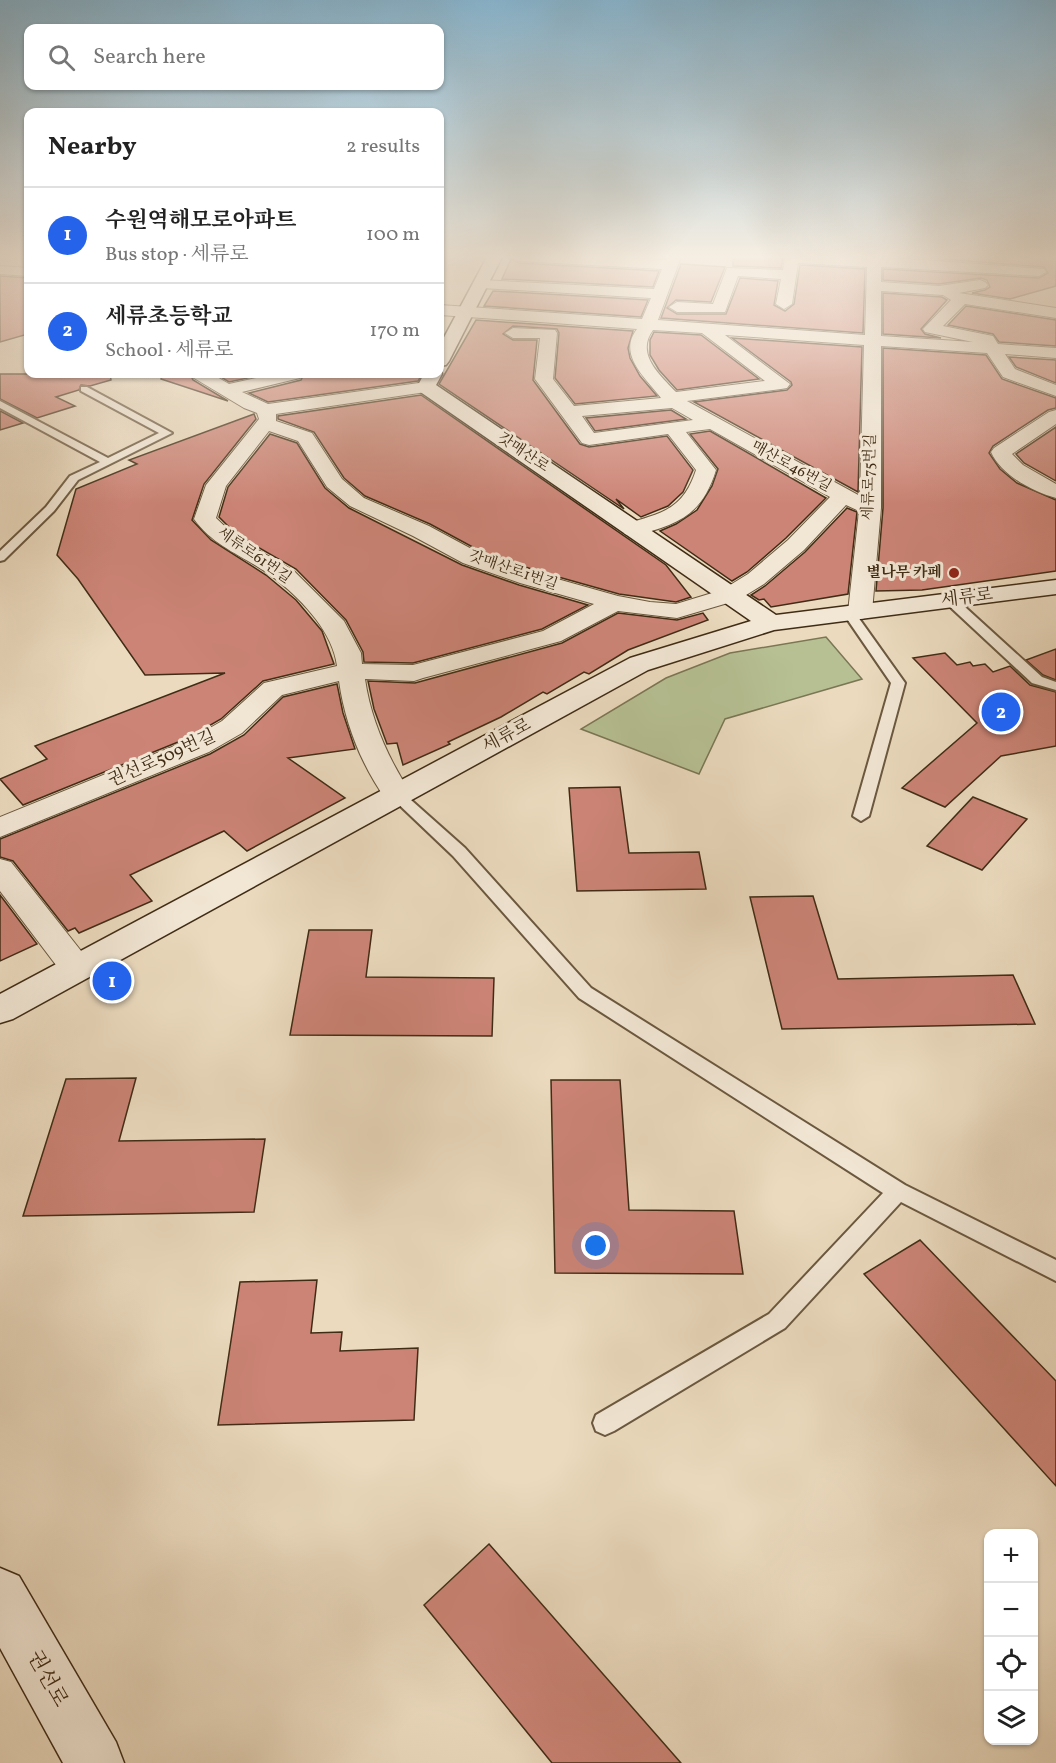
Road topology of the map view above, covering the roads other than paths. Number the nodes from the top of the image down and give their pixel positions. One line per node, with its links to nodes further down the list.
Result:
1 (548, 339): 17 (street)
2 (639, 339): 15 (street, 매산로46번길)
3 (722, 339): 15 (street)
4 (848, 339): 6 (street)
5 (983, 339): 7 (street)
6 (872, 341): 7 (street); 25 (street, 세류로75번길)
7 (994, 349): 8 (street); 14 (street)
8 (1056, 353)
9 (206, 378): 13 (street, 갓매산로1번길)
10 (277, 378): 13 (street)
11 (429, 380): 19 (street); 26 (street, 갓매산로)
12 (84, 388): 22 (lane)
13 (226, 390): 19 (street, 갓매산로1번길)
14 (1056, 390)
15 (673, 400): 17 (street); 20 (street, 매산로46번길)
16 (0, 404): 22 (lane)
17 (570, 412): 21 (street)
18 (1056, 416): 23 (street)
19 (266, 417): 31 (street, 갓매산로1번길); 34 (street, 세류로61번길)
20 (713, 423): 21 (street); 24 (street, 매산로46번길)
21 (673, 428): 26 (street)
22 (108, 462): 27 (lane)
23 (1056, 492)
24 (843, 496): 25 (street, 매산로46번길); 29 (street)
25 (870, 508): 32 (street, 세류로75번길)
26 (633, 528): 29 (street, 갓매산로)
27 (0, 557)
28 (1056, 587): 30 (street, 세류로)
29 (730, 595): 31 (street, 갓매산로1번길); 33 (street, 갓매산로)
30 (950, 600): 32 (street, 세류로); 35 (lane)
31 (615, 603): 34 (street)
32 (854, 613): 33 (street, 세류로); 37 (lane)
33 (771, 623): 36 (street, 세류로)
34 (350, 671): 36 (street, 세류로61번길); 38 (street, 권선로509번길)
35 (1056, 686)
36 (397, 795): 40 (street, 세류로); 42 (lane)
37 (861, 816)
38 (0, 828)
39 (0, 869): 40 (street)
40 (77, 969): 41 (street, 세류로)
41 (0, 1010)
42 (898, 1191): 43 (lane); 44 (lane)
43 (1056, 1271)
44 (605, 1423)
45 (0, 1594): 46 (street, 권선로)
46 (95, 1763)

